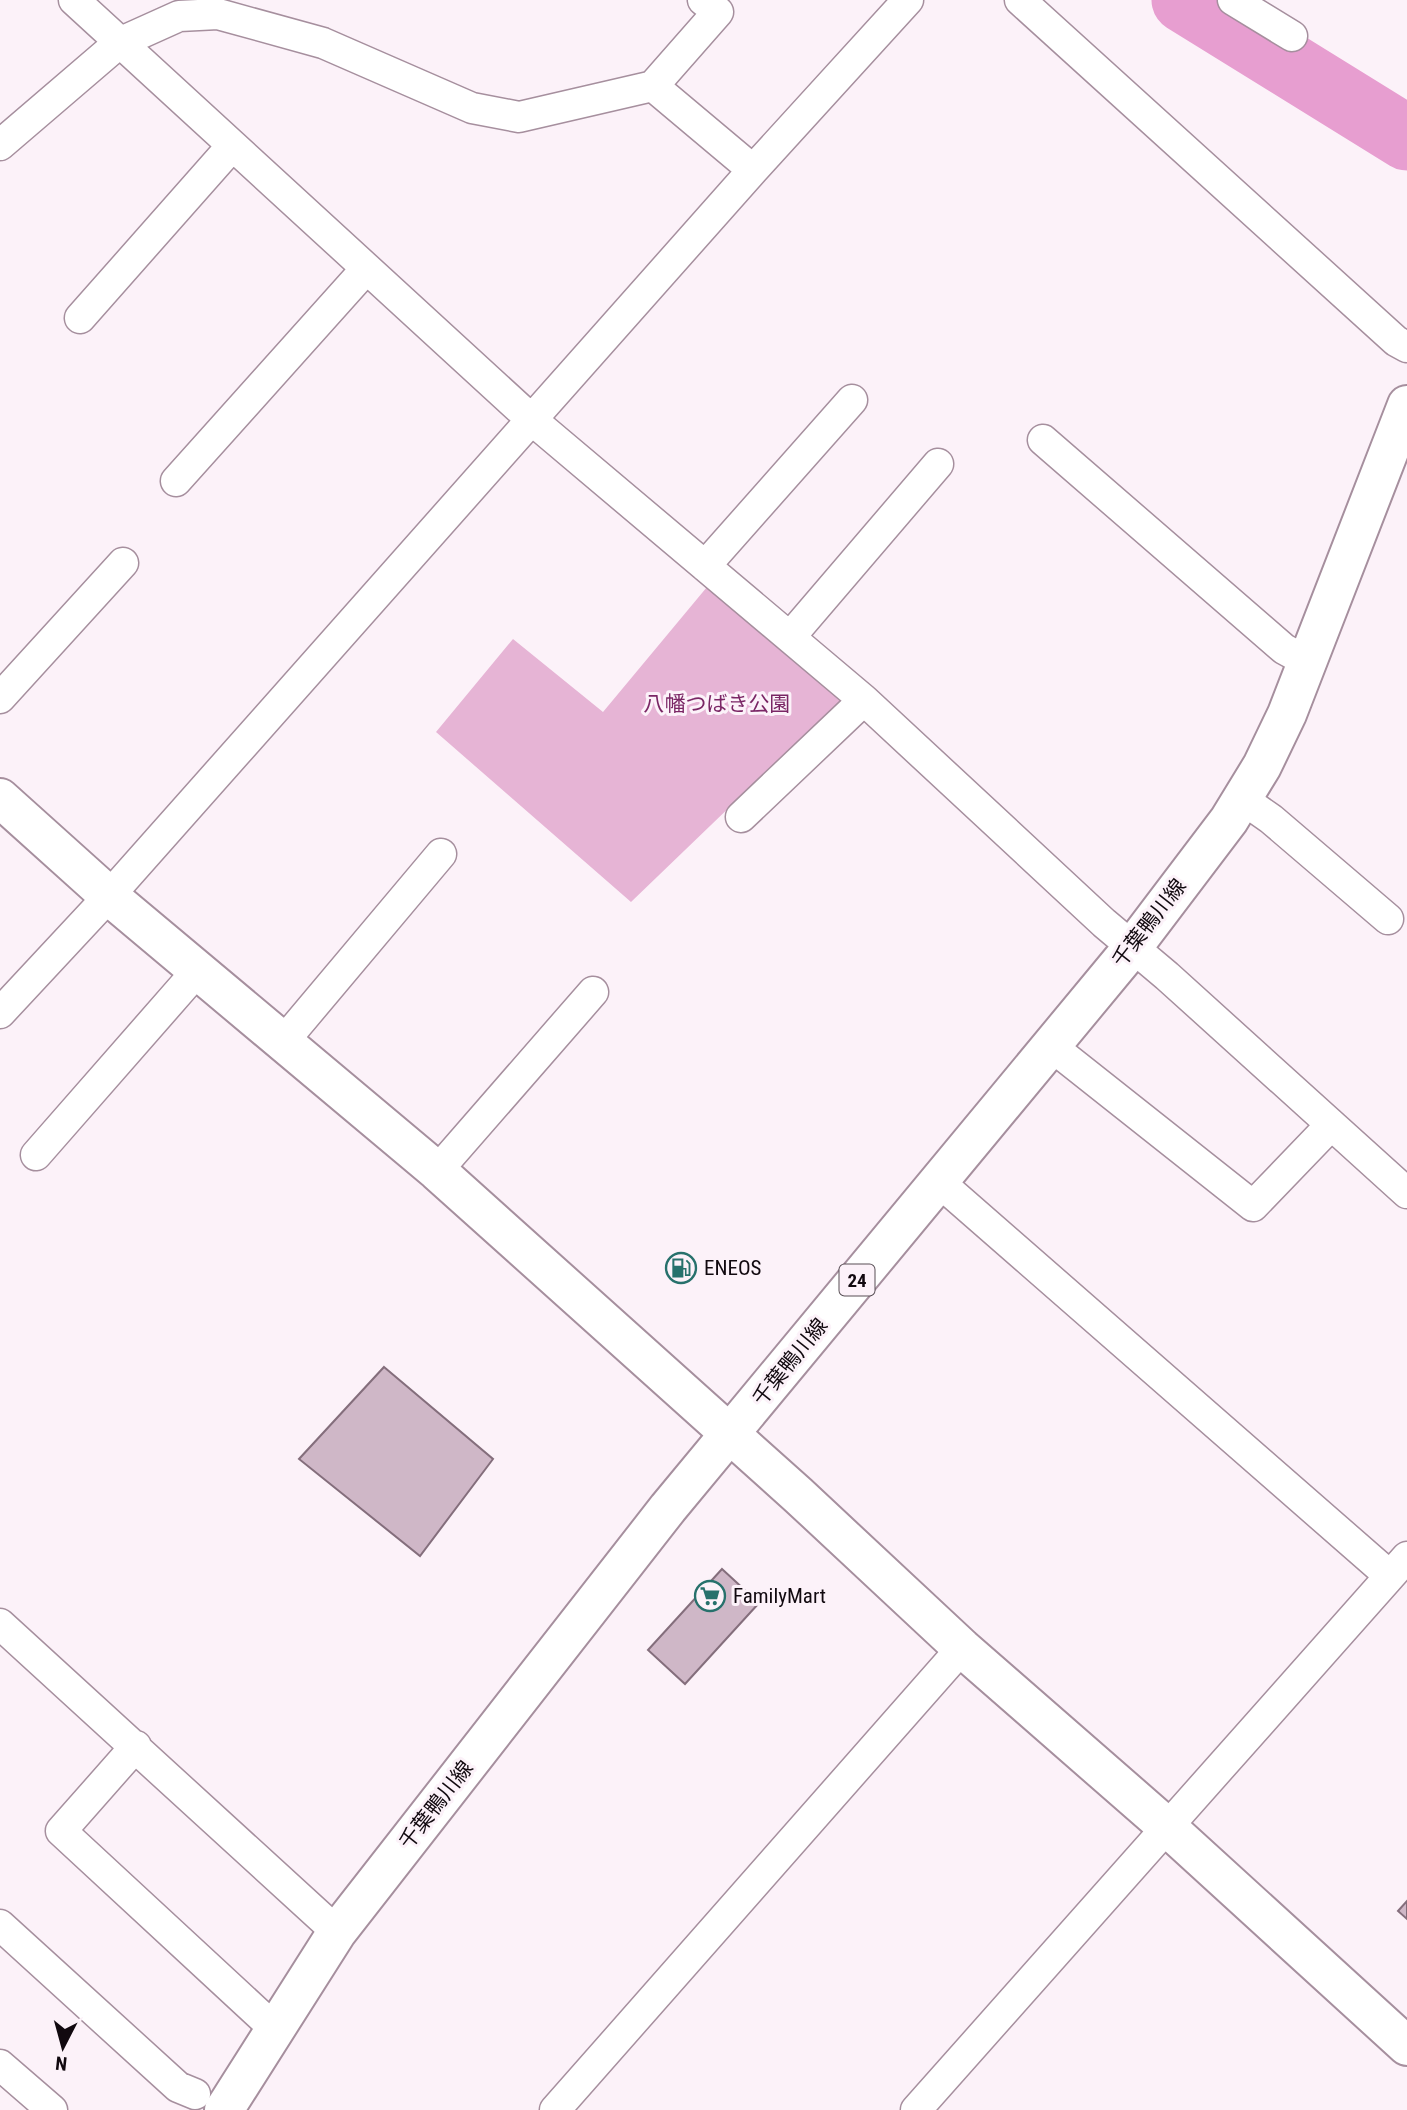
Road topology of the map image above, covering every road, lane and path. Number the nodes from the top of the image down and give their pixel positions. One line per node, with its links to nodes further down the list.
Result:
1 (74, 0): 8 (street)
2 (703, 0): 9 (street)
3 (908, 0): 12 (street)
4 (1020, 0): 15 (street)
5 (1233, 0): 7 (street)
6 (203, 8): 8 (street); 9 (street)
7 (1292, 36)
8 (119, 43): 10 (street); 11 (street)
9 (653, 86): 12 (street)
10 (0, 145)
11 (232, 146): 13 (street); 14 (street)
12 (753, 170): 18 (street)
13 (366, 268): 18 (street); 21 (street)
14 (80, 318)
15 (1407, 346)
16 (852, 400): 23 (street)
17 (1407, 405): 25 (main road, 千葉鴨川線 / 24)
18 (532, 420): 23 (street); 32 (street)
19 (1043, 440): 25 (street)
20 (938, 464): 24 (street)
21 (176, 481)
22 (123, 563): 26 (street)
23 (705, 566): 24 (street)
24 (790, 637): 27 (street)
25 (1308, 662): 29 (main road, 千葉鴨川線 / 24)
26 (0, 698)
27 (864, 700): 30 (street); 34 (street)
28 (0, 798): 32 (main road)
29 (1241, 798): 33 (street); 34 (main road, 千葉鴨川線 / 24)
30 (741, 817)
31 (441, 854): 38 (street)
32 (109, 896): 35 (main road); 37 (street)
33 (1388, 919)
34 (1132, 948): 39 (main road, 千葉鴨川線 / 24); 40 (street)
35 (198, 970): 38 (main road); 41 (street)
36 (593, 992): 42 (street)
37 (0, 1013)
38 (284, 1042): 42 (main road)
39 (1051, 1046): 40 (street); 44 (main road, 千葉鴨川線 / 24)
40 (1330, 1126): 43 (street)
41 (36, 1155)
42 (437, 1171): 45 (main road)
43 (1401, 1176)
44 (938, 1181): 45 (main road, 千葉鴨川線 / 24); 46 (street)
45 (731, 1435): 48 (main road); 52 (main road, 千葉鴨川線 / 24)
46 (1398, 1567): 50 (street)
47 (0, 1624): 49 (street)
48 (962, 1648): 50 (main road); 58 (street)
49 (136, 1746): 52 (street); 53 (street)
50 (1167, 1827): 54 (main road); 59 (street)
51 (0, 1925): 56 (street)
52 (337, 1932): 53 (main road, 千葉鴨川線 / 24)
53 (275, 2029): 56 (main road, 千葉鴨川線 / 24)
54 (1407, 2046)
55 (0, 2065): 57 (street)
56 (209, 2098)
57 (51, 2110)
58 (555, 2110)
59 (916, 2110)

